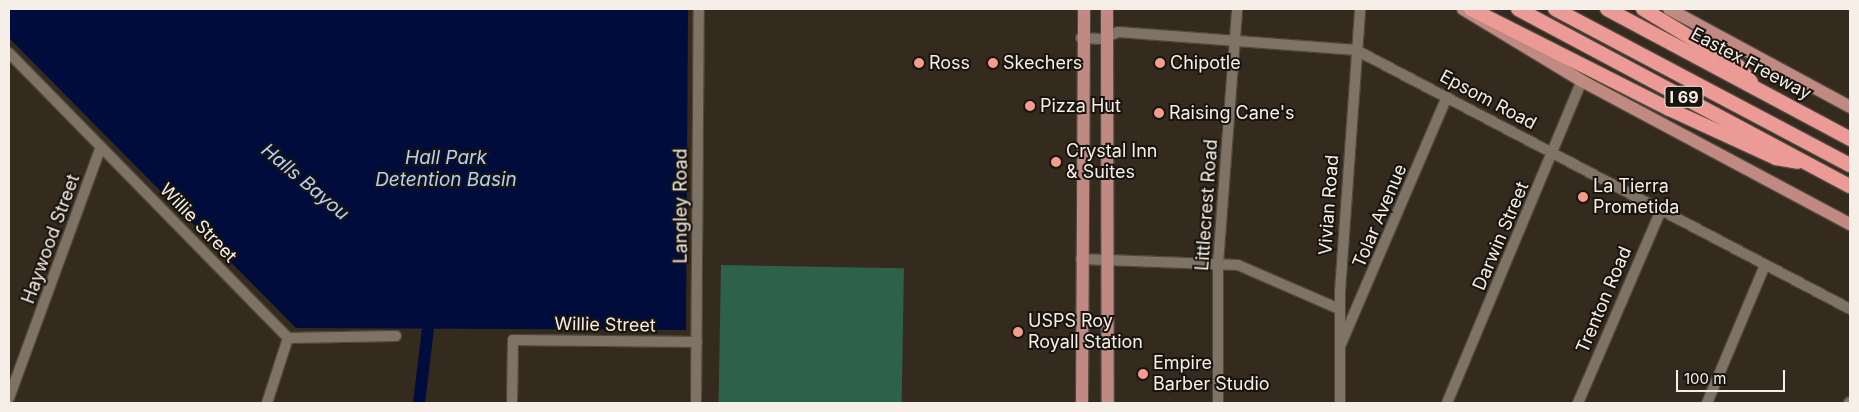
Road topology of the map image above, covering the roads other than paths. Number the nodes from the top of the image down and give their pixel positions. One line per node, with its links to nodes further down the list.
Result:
1 (698, 9): 38 (street, Langley Road)
2 (1084, 9): 14 (main road)
3 (1108, 9): 13 (main road)
4 (1237, 9): 15 (street, Littlecrest Road)
5 (1360, 9): 16 (street, Vivian Road)
6 (1463, 9): 18 (main road)
7 (1471, 9): 26 (highway)
8 (1518, 9): 26 (highway, I 69)
9 (1555, 9): 25 (highway, I 69)
10 (1607, 9): 19 (highway, Eastex Freeway / I 69)
11 (1643, 9): 19 (highway)
12 (1669, 9): 21 (main road)
13 (1107, 37): 14 (street, Epsom Road); 15 (street, Epsom Road); 31 (main road)
14 (1082, 38): 30 (main road)
15 (1235, 41): 16 (street, Epsom Road); 32 (street, Littlecrest Road)
16 (1356, 50): 20 (street, Epsom Road); 34 (street, Vivian Road)
17 (9, 53): 23 (street, Willie Street)
18 (1582, 81): 24 (street, Darwin Street); 29 (main road)
19 (1756, 88): 22 (highway, Eastex Freeway / I 69)
20 (1447, 97): 24 (street, Epsom Road); 39 (street, Tolar Avenue)
21 (1850, 107)
22 (1850, 138)
23 (101, 147): 37 (street, Willie Street); 40 (street, Haywood Street)
24 (1554, 153): 28 (street, Epsom Road); 48 (street, Darwin Street)
25 (1850, 164)
26 (1811, 165): 27 (highway, I 69)
27 (1850, 186)
28 (1661, 210): 33 (street, Epsom Road); 49 (street, Trenton Road)
29 (1850, 224)
30 (1081, 259): 31 (street); 44 (main road)
31 (1108, 261): 32 (street); 45 (main road)
32 (1218, 264): 34 (street); 46 (street, Littlecrest Road)
33 (1765, 265): 35 (street, Epsom Road); 50 (street)
34 (1339, 309): 39 (street, Vivian Road)
35 (1850, 309)
36 (396, 336): 37 (street)
37 (288, 338): 41 (street)
38 (697, 342): 42 (street, Willie Street); 43 (street, Langley Road)
39 (1340, 346): 47 (street, Vivian Road)
40 (9, 398)
41 (267, 403)
42 (512, 403)
43 (696, 403)
44 (1082, 403)
45 (1108, 403)
46 (1218, 403)
47 (1340, 403)
48 (1447, 403)
49 (1578, 403)
50 (1707, 403)

